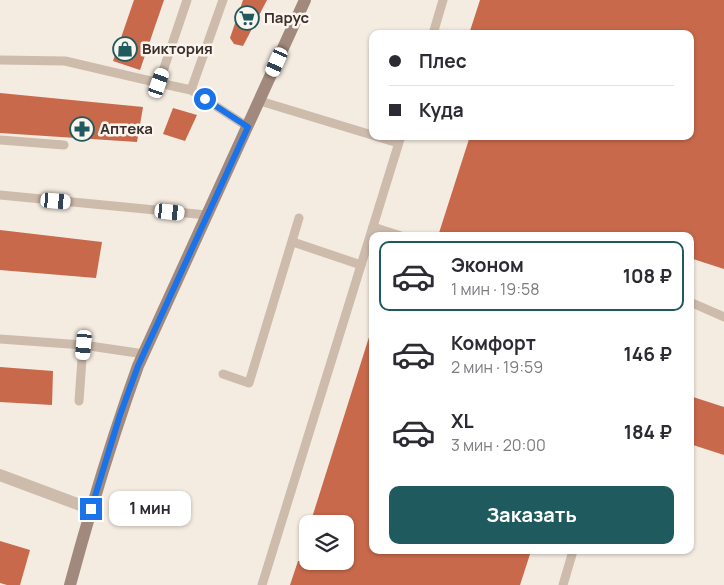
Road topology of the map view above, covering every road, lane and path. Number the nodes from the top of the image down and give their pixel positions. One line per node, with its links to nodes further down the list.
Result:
1 (188, 0): 7 (lane)
2 (223, 0): 8 (lane)
3 (305, 0): 9 (main road)
4 (443, 0): 5 (lane)
5 (434, 30)
6 (0, 60): 7 (lane)
7 (159, 83): 8 (lane)
8 (191, 90): 10 (lane)
9 (260, 100): 10 (main road); 11 (lane)
10 (248, 127): 16 (main road)
11 (369, 134)
12 (0, 140): 14 (lane)
13 (399, 140): 18 (lane)
14 (64, 145)
15 (0, 195): 16 (lane)
16 (207, 215): 28 (main road)
17 (299, 218): 22 (lane)
18 (372, 227): 19 (lane); 20 (lane)
19 (371, 232)
20 (388, 232)
21 (369, 237): 23 (lane)
22 (292, 242): 23 (lane); 29 (lane)
23 (361, 264): 35 (lane)
24 (694, 304): 25 (lane)
25 (724, 317)
26 (0, 339): 27 (lane)
27 (84, 345): 28 (lane); 30 (lane)
28 (144, 354): 32 (main road)
29 (223, 374)
30 (79, 401)
31 (0, 475): 32 (street)
32 (91, 509): 34 (main road)
33 (572, 554): 36 (lane)
34 (70, 585)
35 (262, 585)
36 (563, 585)

